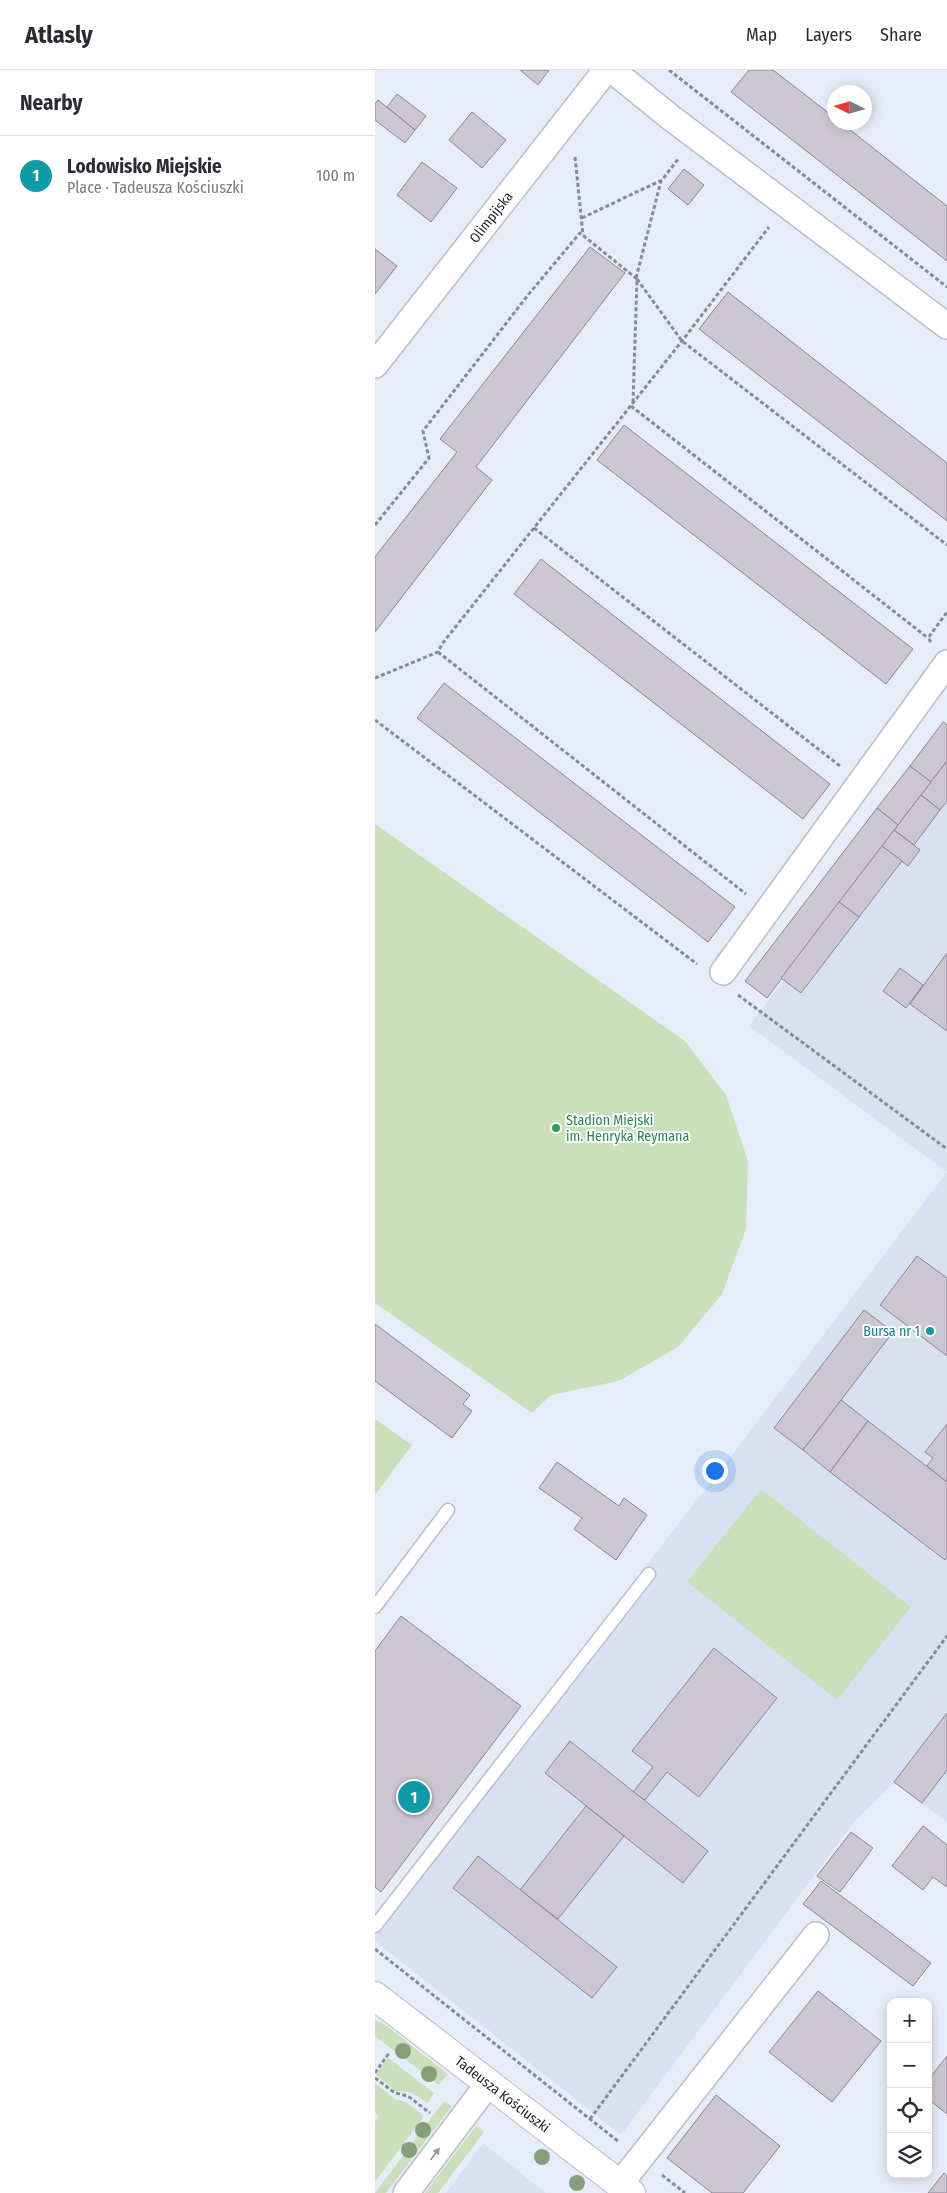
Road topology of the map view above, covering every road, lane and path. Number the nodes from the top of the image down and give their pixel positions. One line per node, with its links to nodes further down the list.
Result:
1 (606, 70): 14 (street, Olimpijska)
2 (612, 70): 4 (street)
3 (669, 70): 11 (path)
4 (696, 137): 6 (path); 7 (street)
5 (574, 148): 8 (path)
6 (661, 180): 8 (path); 10 (path)
7 (786, 205): 12 (street); 13 (path)
8 (581, 218): 9 (path)
9 (583, 236): 10 (path); 16 (path)
10 (636, 278): 13 (path); 15 (path)
11 (947, 287)
12 (947, 326)
13 (682, 341): 15 (path); 18 (path)
14 (375, 365)
15 (632, 404): 17 (path); 19 (path)
16 (375, 525)
17 (534, 528): 20 (path); 24 (path)
18 (947, 545)
19 (928, 638)
20 (438, 652): 22 (path); 25 (path)
21 (947, 663): 26 (street)
22 (375, 678)
23 (375, 720): 26 (path)
24 (840, 766)
25 (748, 896)
26 (719, 977): 27 (path)
27 (947, 1149)
28 (449, 1510): 30 (lane)
29 (649, 1574): 32 (lane)
30 (375, 1607)
31 (947, 1636): 41 (path)
32 (375, 1926)
33 (816, 1935): 42 (street)
34 (375, 1948): 41 (path)
35 (375, 1996): 39 (street, Tadeusza Kościuszki)
36 (389, 2053): 37 (path)
37 (375, 2073)
38 (375, 2078): 40 (path)
39 (488, 2084): 43 (street, Tadeusza Kościuszki); 44 (street, one-way to 39)
40 (430, 2113)
41 (590, 2119): 42 (path)
42 (640, 2159): 43 (street); 45 (path)
43 (626, 2188)
44 (406, 2193)
45 (685, 2193)

